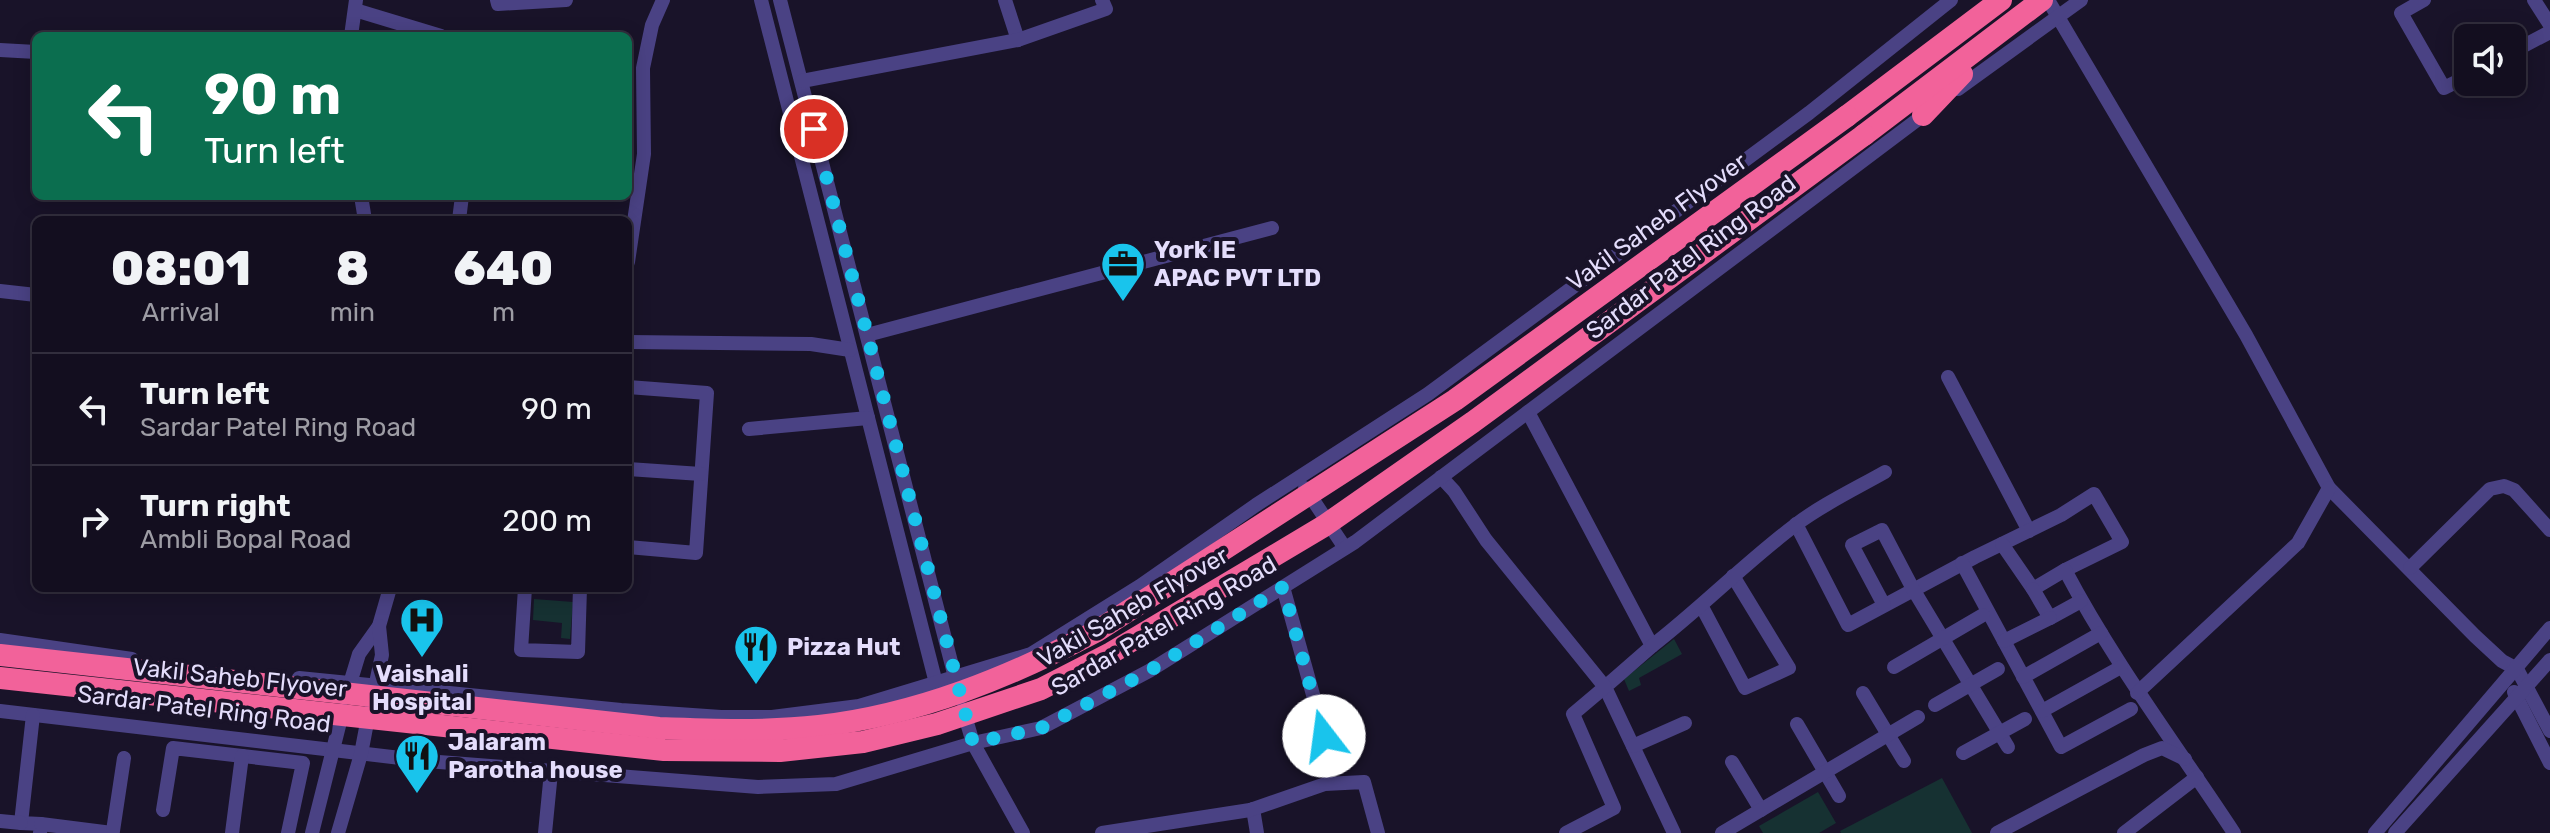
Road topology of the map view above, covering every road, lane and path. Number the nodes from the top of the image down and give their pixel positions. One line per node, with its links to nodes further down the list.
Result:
1 (497, 0): 2 (street)
2 (566, 0)
3 (663, 0): 33 (street)
4 (761, 0): 38 (street)
5 (780, 0): 26 (street)
6 (1005, 0): 21 (street)
7 (1102, 0): 21 (street)
8 (1951, 0): 15 (street, Sardar Patel Ring Road)
9 (2001, 0): 22 (highway)
10 (2081, 0): 14 (street, Sardar Patel Ring Road)
11 (2424, 0): 27 (street)
12 (2534, 0): 17 (street)
13 (355, 5): 18 (street); 19 (street)
14 (2049, 5): 16 (highway, Sardar Patel Ring Road); 30 (street, Sardar Patel Ring Road); 49 (street)
15 (1930, 17): 22 (street); 28 (street, Sardar Patel Ring Road)
16 (2009, 24): 30 (highway); 31 (highway, Sardar Patel Ring Road)
17 (2550, 25)
18 (352, 32)
19 (430, 32)
20 (2550, 32): 23 (street)
21 (1018, 40): 26 (street)
22 (1946, 41): 29 (highway)
23 (2526, 45)
24 (0, 50): 25 (street)
25 (32, 52)
26 (802, 81): 36 (street)
27 (2454, 83)
28 (1843, 86): 29 (street); 48 (street, Sardar Patel Ring Road)
29 (1852, 111): 78 (highway, Vakil Saheb Flyover, bridge)
30 (1923, 115): 31 (street, Sardar Patel Ring Road)
31 (1875, 135): 41 (street, Sardar Patel Ring Road); 85 (highway, Vakil Saheb Flyover, bridge)
32 (1272, 228): 36 (street)
33 (632, 235)
34 (0, 291): 35 (street)
35 (32, 295)
36 (867, 335): 86 (street)
37 (632, 342): 38 (street)
38 (850, 350): 42 (street)
39 (1948, 377): 52 (street)
40 (632, 387): 46 (street)
41 (1528, 412): 47 (street, Sardar Patel Ring Road); 77 (street)
42 (868, 418): 43 (street); 88 (street)
43 (749, 429)
44 (632, 469): 46 (street)
45 (1885, 472): 50 (street)
46 (701, 474): 54 (street)
47 (1441, 477): 55 (street, Sardar Patel Ring Road); 91 (street)
48 (1298, 478): 55 (street); 86 (street, Sardar Patel Ring Road)
49 (2329, 488): 57 (street); 93 (street)
50 (1796, 524): 59 (street); 67 (street)
51 (2550, 530): 57 (street)
52 (2029, 531): 53 (street); 58 (street)
53 (2002, 544): 56 (street); 62 (street)
54 (632, 547)
55 (1345, 548): 60 (street, Sardar Patel Ring Road)
56 (1962, 563): 61 (street); 76 (street)
57 (2410, 568): 83 (street)
58 (2065, 570): 62 (street); 66 (street)
59 (1733, 576): 68 (street); 68 (street)
60 (1283, 587): 107 (street, Sardar Patel Ring Road); 119 (street)
61 (1913, 589): 67 (street); 67 (street); 74 (street)
62 (2033, 589): 70 (street)
63 (389, 592): 71 (street)
64 (525, 592): 65 (street)
65 (580, 592)
66 (2081, 601): 70 (street); 73 (street)
67 (1884, 605)
68 (1702, 607): 77 (street)
69 (1983, 615): 74 (street)
70 (2050, 618): 76 (street)
71 (379, 626): 87 (street); 89 (street)
72 (2550, 628): 83 (street)
73 (2101, 633): 81 (street); 84 (street)
74 (1944, 639): 80 (street); 90 (street)
75 (0, 640): 87 (street, Sardar Patel Ring Road)
76 (2004, 641): 84 (street)
77 (1652, 646): 91 (street)
78 (0, 655)
79 (2550, 660): 94 (street)
80 (1894, 667)
81 (2121, 667): 93 (street); 98 (street)
82 (1998, 669): 90 (street)
83 (2512, 675): 94 (street); 147 (street)
84 (2023, 677): 98 (street)
85 (0, 678)
86 (955, 678): 88 (street, Sardar Patel Ring Road); 107 (street)
87 (350, 681): 89 (street, Sardar Patel Ring Road); 111 (street)
88 (937, 683): 89 (street, Sardar Patel Ring Road); 110 (street)
89 (375, 684): 113 (street)
90 (1971, 685): 95 (street); 105 (street)
91 (1605, 687): 108 (street); 141 (street)
92 (1863, 693): 106 (street)
93 (2137, 693): 116 (street)
94 (2522, 693): 104 (street); 120 (street); 148 (street)
95 (1935, 705)
96 (2131, 709): 98 (street)
97 (0, 711): 99 (street, Sardar Patel Ring Road)
98 (2042, 711)
99 (33, 715): 111 (street, Sardar Patel Ring Road); 129 (street)
100 (1918, 717): 106 (street)
101 (2025, 719): 105 (street)
102 (1685, 723): 108 (street)
103 (1797, 724): 122 (street)
104 (2550, 731)
105 (2000, 733): 109 (street); 112 (street)
106 (1889, 734): 117 (street); 122 (street)
107 (973, 743): 110 (street, Sardar Patel Ring Road); 137 (street)
108 (1633, 746): 142 (street)
109 (2008, 747)
110 (951, 750): 121 (street, Sardar Patel Ring Road)
111 (333, 751): 113 (street, Sardar Patel Ring Road); 134 (street)
112 (1963, 753)
113 (361, 754): 121 (street, Sardar Patel Ring Road); 135 (street)
114 (242, 756): 126 (street); 132 (street); 133 (street)
115 (124, 758): 131 (street)
116 (2186, 759): 123 (street); 144 (street)
117 (1904, 761)
118 (1732, 762): 127 (street)
119 (1332, 763)
120 (2550, 763)
121 (551, 772): 136 (street)
122 (1826, 772): 124 (street); 127 (street)
123 (2197, 777): 145 (street); 146 (street)
124 (1839, 796)
125 (1253, 809): 138 (street); 139 (street); 140 (street)
126 (163, 810)
127 (1761, 810): 143 (street)
128 (0, 821): 129 (street)
129 (21, 823): 130 (street)
130 (41, 828): 131 (street)
131 (112, 832)
132 (232, 833)
133 (288, 833)
134 (312, 833)
135 (338, 833)
136 (545, 833)
137 (1023, 833)
138 (1102, 833)
139 (1257, 833)
140 (1378, 833)
141 (1566, 833)
142 (1674, 833)
143 (1722, 833)
144 (1997, 833)
145 (2124, 833)
146 (2234, 833)
147 (2375, 833)
148 (2395, 833)

